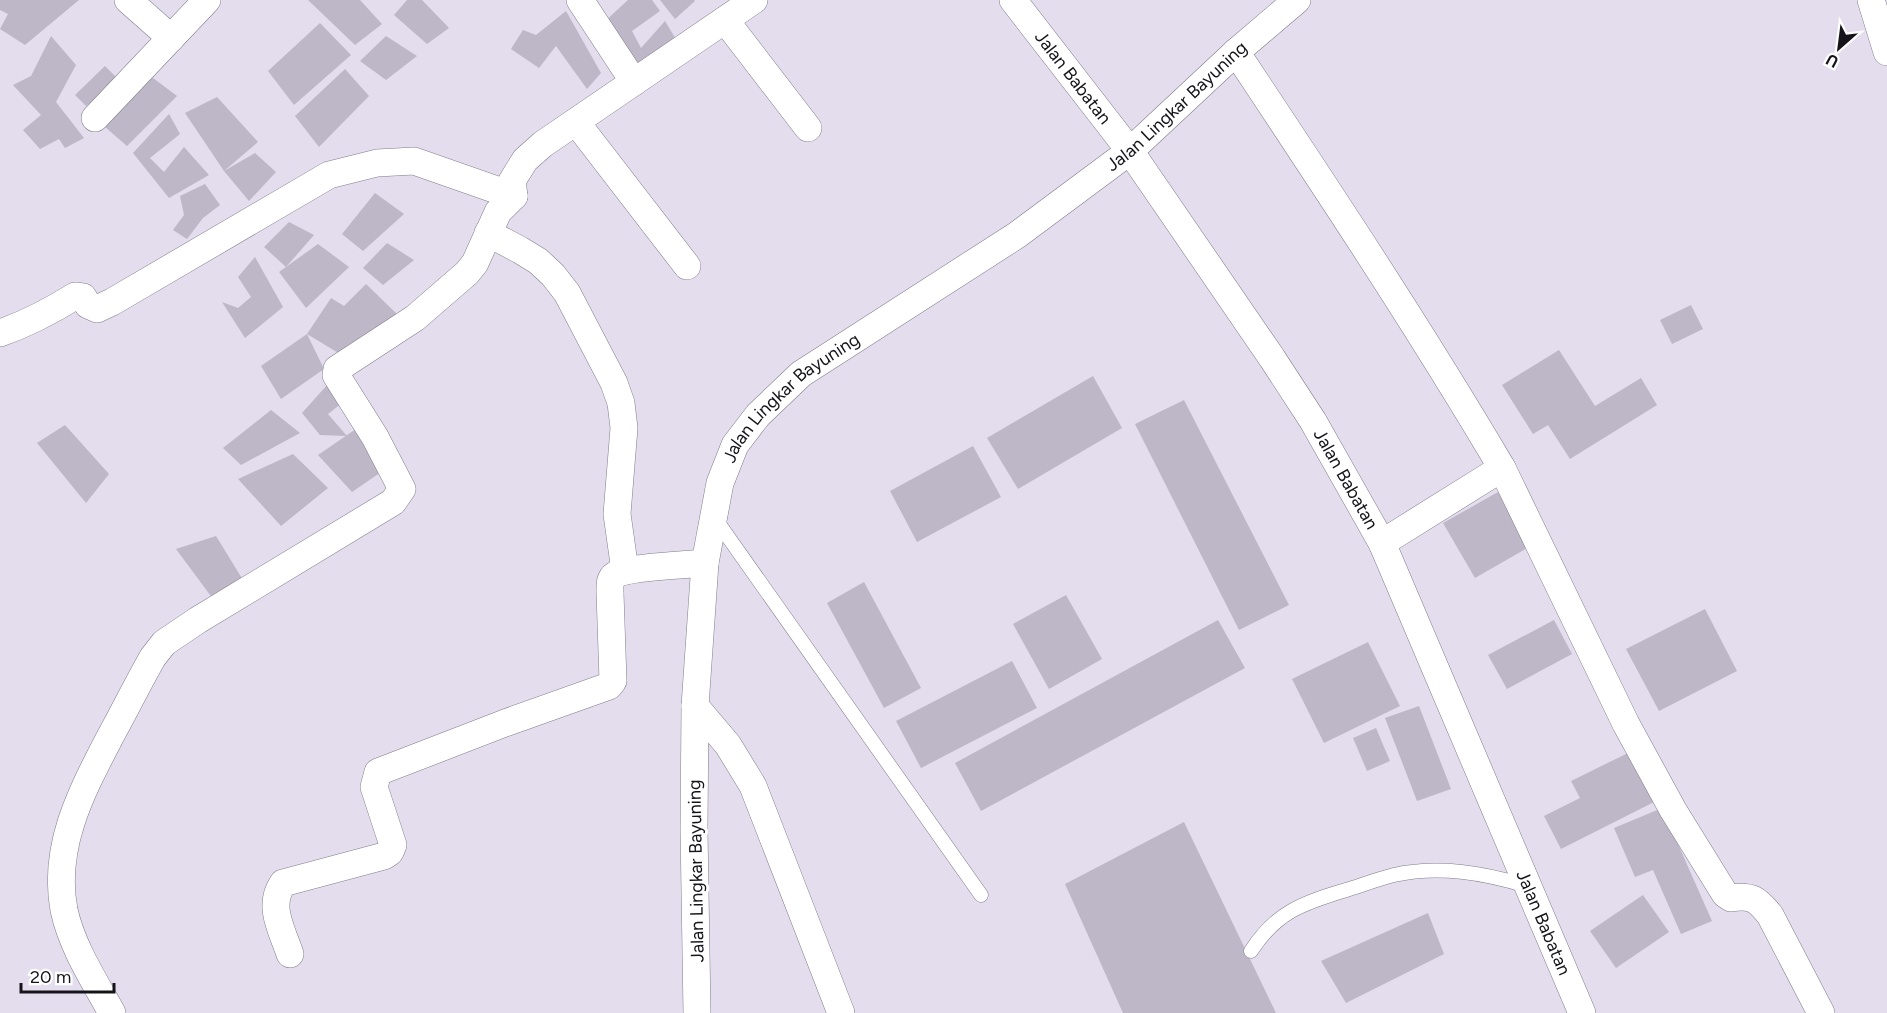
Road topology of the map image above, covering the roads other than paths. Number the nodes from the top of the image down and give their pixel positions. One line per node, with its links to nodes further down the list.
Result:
1 (128, 0): 9 (street)
2 (207, 0): 9 (street)
3 (580, 0): 12 (street)
4 (754, 0): 8 (street)
5 (1013, 0): 16 (street, Jalan Babatan)
6 (1871, 0): 11 (street)
7 (1289, 2): 10 (street, Jalan Lingkar Bayuning)
8 (725, 20): 12 (street); 15 (street)
9 (171, 38): 13 (street)
10 (1236, 52): 16 (street, Jalan Lingkar Bayuning); 21 (street)
11 (1887, 52)
12 (634, 82): 14 (street)
13 (95, 118)
14 (576, 122): 17 (street); 19 (street)
15 (808, 128)
16 (1130, 150): 22 (street, Jalan Lingkar Bayuning); 23 (street, Jalan Babatan)
17 (514, 196): 18 (street); 20 (street)
18 (488, 234): 25 (street); 31 (street)
19 (687, 266)
20 (0, 333)
21 (1502, 468): 23 (street); 35 (street)
22 (713, 516): 24 (street, Jalan Lingkar Bayuning); 28 (lane)
23 (1382, 543): 27 (street, Jalan Babatan)
24 (705, 563): 25 (street); 26 (street, Jalan Lingkar Bayuning)
25 (625, 571): 30 (street)
26 (695, 706): 32 (street, Jalan Lingkar Bayuning); 33 (street)
27 (1527, 886): 29 (lane); 34 (street, Jalan Babatan)
28 (981, 895)
29 (1251, 951)
30 (290, 954)
31 (112, 1013)
32 (698, 1013)
33 (841, 1013)
34 (1582, 1013)
35 (1821, 1013)

